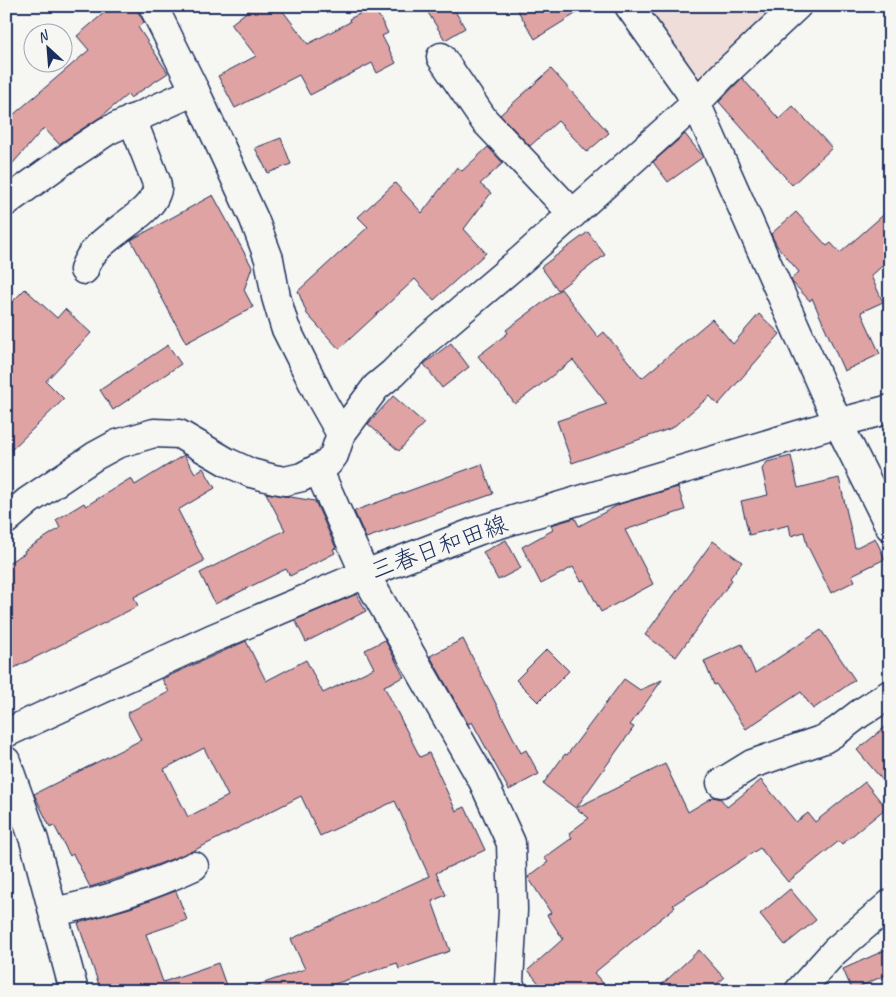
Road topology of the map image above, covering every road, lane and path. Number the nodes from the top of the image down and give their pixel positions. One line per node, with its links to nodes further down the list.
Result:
1 (153, 6): 5 (street)
2 (629, 6): 6 (street)
3 (797, 6): 6 (street)
4 (441, 57): 9 (street)
5 (195, 91): 7 (street); 13 (street)
6 (696, 104): 9 (street); 12 (street)
7 (132, 119): 8 (street); 10 (street)
8 (6, 202)
9 (573, 214): 13 (street)
10 (84, 270)
11 (890, 409): 12 (street, 三春日和田線)
12 (838, 423): 15 (street); 17 (street, 三春日和田線)
13 (341, 434): 14 (street)
14 (318, 469): 16 (street); 17 (street)
15 (887, 516)
16 (6, 520)
17 (365, 574): 19 (street, 三春日和田線); 26 (street)
18 (890, 694): 21 (street)
19 (6, 733)
20 (6, 761): 24 (street)
21 (721, 783)
22 (194, 866): 24 (street)
23 (890, 904): 27 (street)
24 (53, 912): 25 (street)
25 (74, 991)
26 (512, 991)
27 (799, 991)

